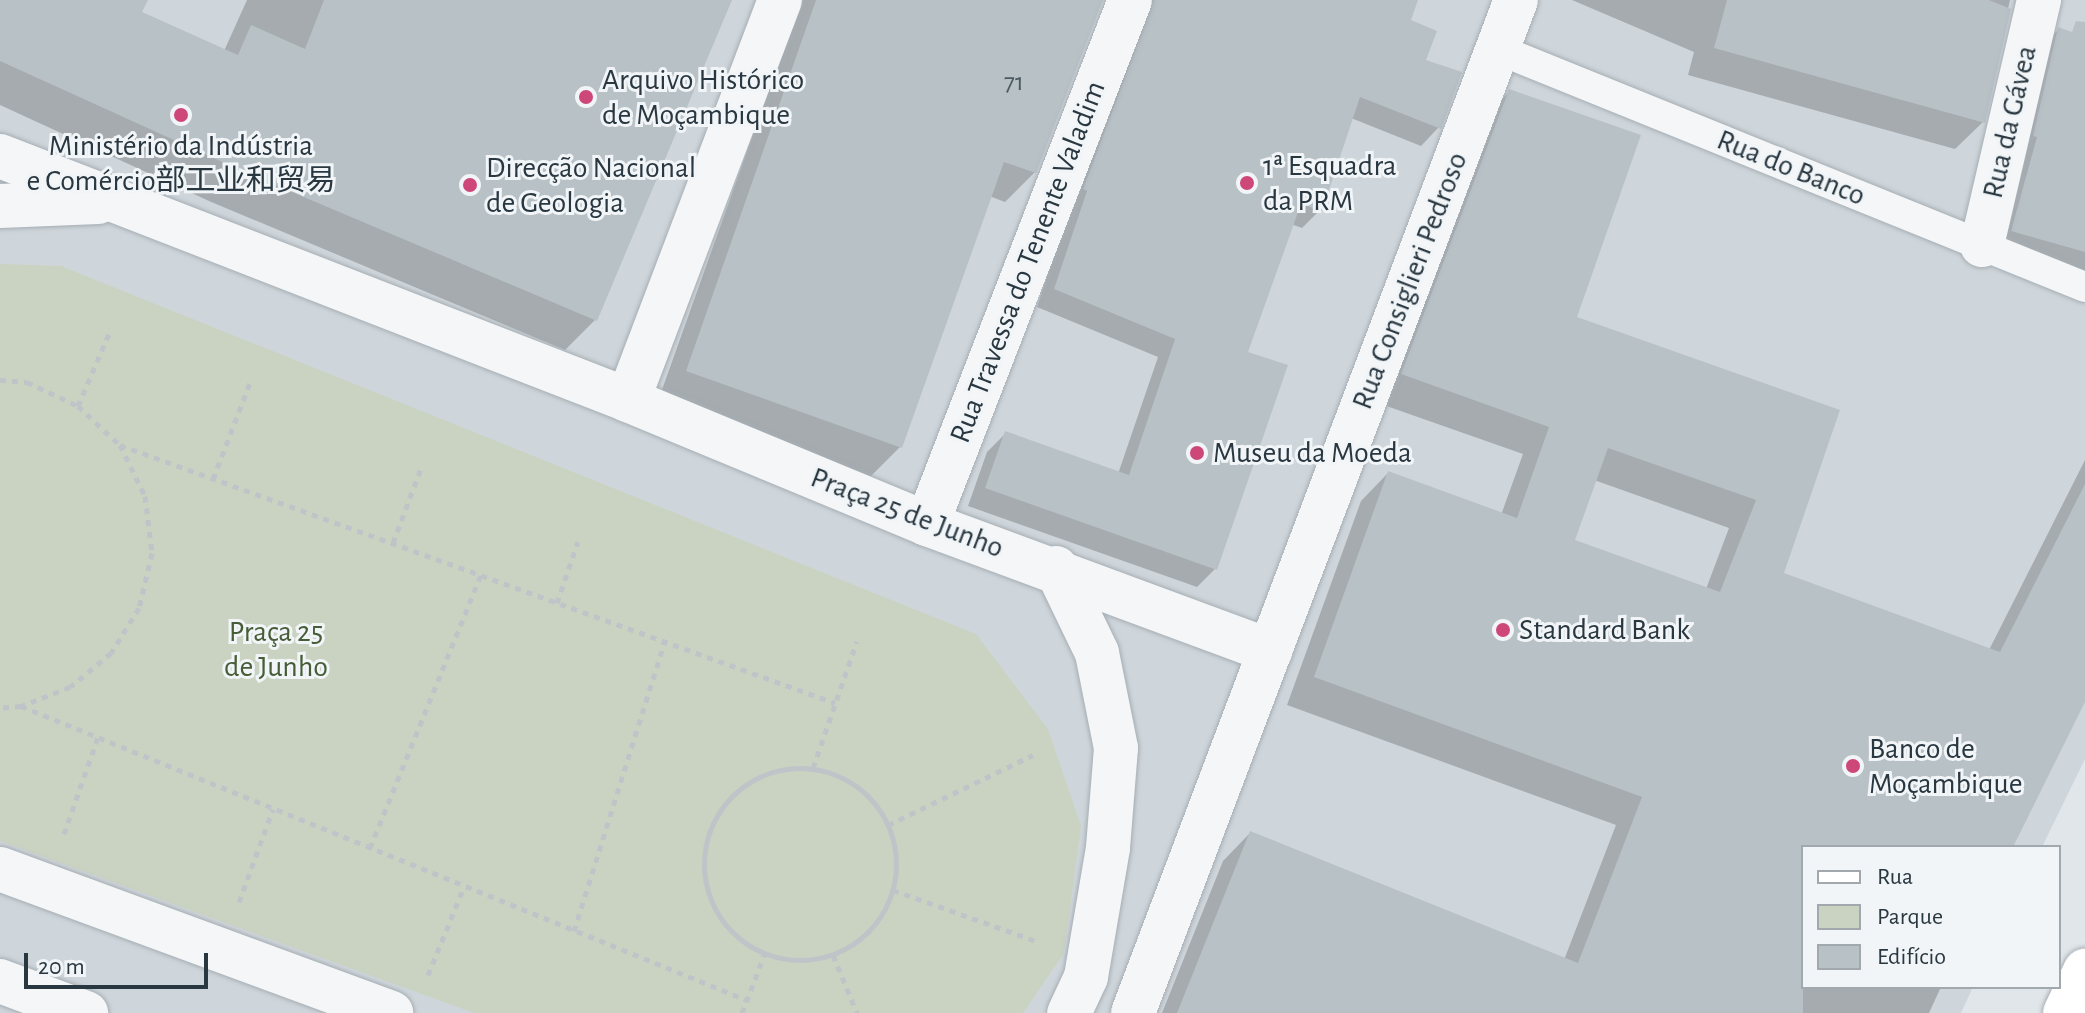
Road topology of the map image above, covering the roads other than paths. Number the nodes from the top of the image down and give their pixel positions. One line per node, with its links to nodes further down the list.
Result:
1 (780, 0): 11 (street)
2 (1130, 0): 12 (street, Rua Travessa do Tenente Valadim)
3 (1516, 0): 5 (street, Rua Consiglieri Pedroso)
4 (2039, 0): 9 (street, Rua da Gávea)
5 (1497, 49): 9 (lane, Rua do Banco); 14 (street, Rua Consiglieri Pedroso)
6 (0, 156): 7 (street, Praça 25 de Junho)
7 (117, 201): 8 (street); 11 (street, Praça 25 de Junho)
8 (0, 206)
9 (1982, 245): 10 (lane, Rua do Banco)
10 (2085, 287)
11 (628, 400): 12 (street, Praça 25 de Junho)
12 (927, 524): 13 (street, Praça 25 de Junho)
13 (1056, 568): 14 (street, Praça 25 de Junho); 20 (street)
14 (1270, 651): 21 (street)
15 (0, 869): 18 (street)
16 (2085, 971): 22 (main road)
17 (0, 981): 19 (street)
18 (387, 1012)
19 (86, 1013)
20 (1069, 1013)
21 (1133, 1013)
22 (2065, 1013)

